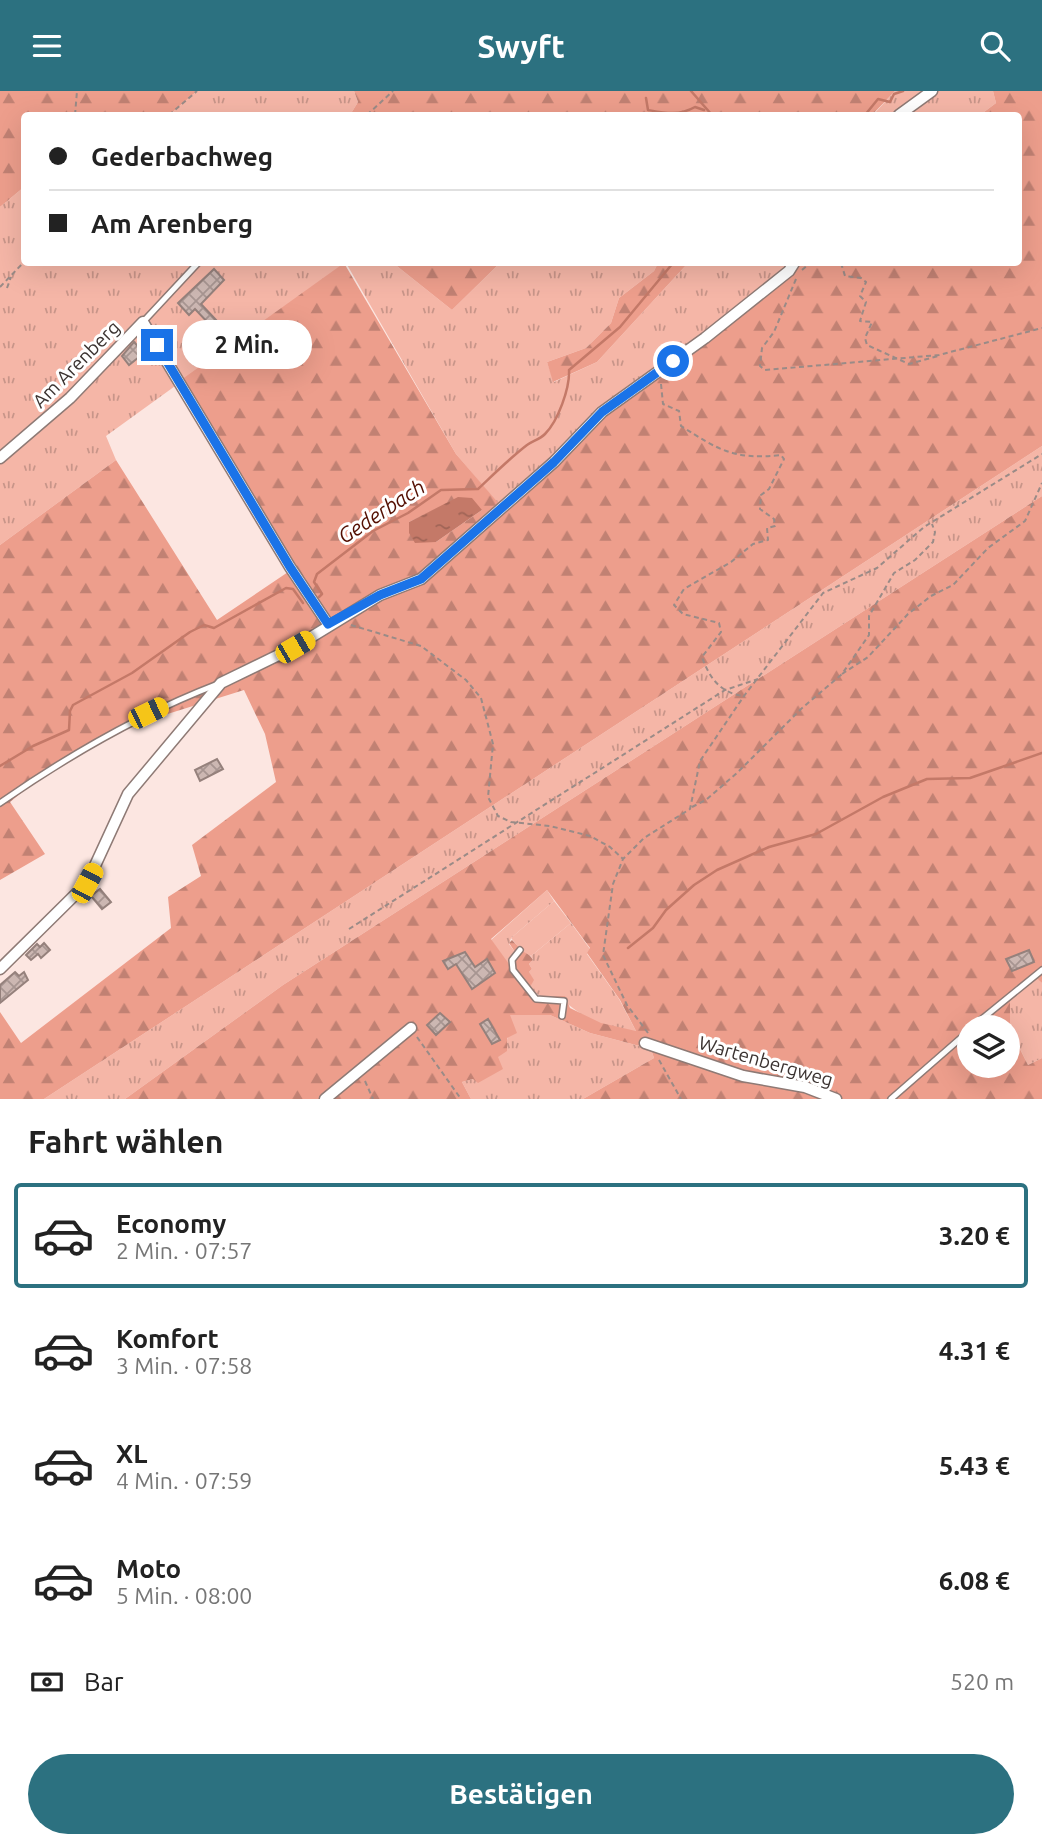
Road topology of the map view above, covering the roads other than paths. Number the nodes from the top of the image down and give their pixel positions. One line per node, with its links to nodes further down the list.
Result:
1 (932, 91): 2 (street)
2 (903, 112)
3 (195, 266): 5 (lane, Am Arenberg)
4 (792, 266): 7 (street)
5 (143, 322): 6 (street, Am Arenberg); 7 (street, Am Arenberg)
6 (0, 458)
7 (334, 622): 8 (street)
8 (221, 683): 9 (lane); 11 (street)
9 (0, 803)
10 (520, 950): 14 (lane)
11 (0, 969)
12 (1042, 970): 13 (lane)
13 (988, 1015)
14 (562, 1016)
15 (411, 1028): 18 (street)
16 (957, 1041): 20 (lane)
17 (649, 1044): 19 (street, Wartenbergweg)
18 (325, 1099)
19 (836, 1099)
20 (891, 1099)

